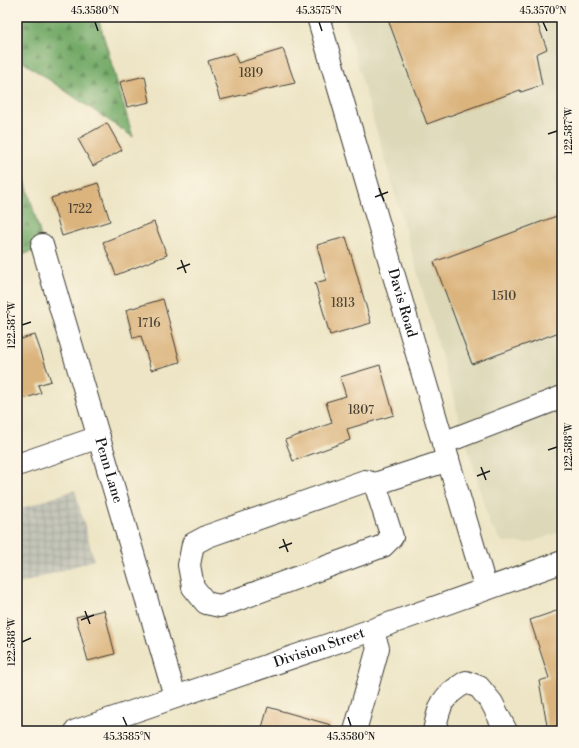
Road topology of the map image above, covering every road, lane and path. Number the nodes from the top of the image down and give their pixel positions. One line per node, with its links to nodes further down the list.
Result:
1 (318, 17): 5 (street, Davis Road)
2 (42, 245): 4 (street, Penn Lane)
3 (562, 397): 5 (street)
4 (99, 437): 6 (street); 11 (street, Penn Lane)
5 (446, 451): 7 (street); 9 (street, Davis Road)
6 (17, 465)
7 (376, 484): 7 (street)
8 (562, 562): 9 (street, Division Street)
9 (486, 589): 10 (street, Division Street)
10 (372, 630): 11 (street, Division Street); 13 (street)
11 (175, 696): 12 (street, Division Street)
12 (76, 731)
13 (355, 731)
14 (434, 731): 15 (street)
15 (506, 731)

